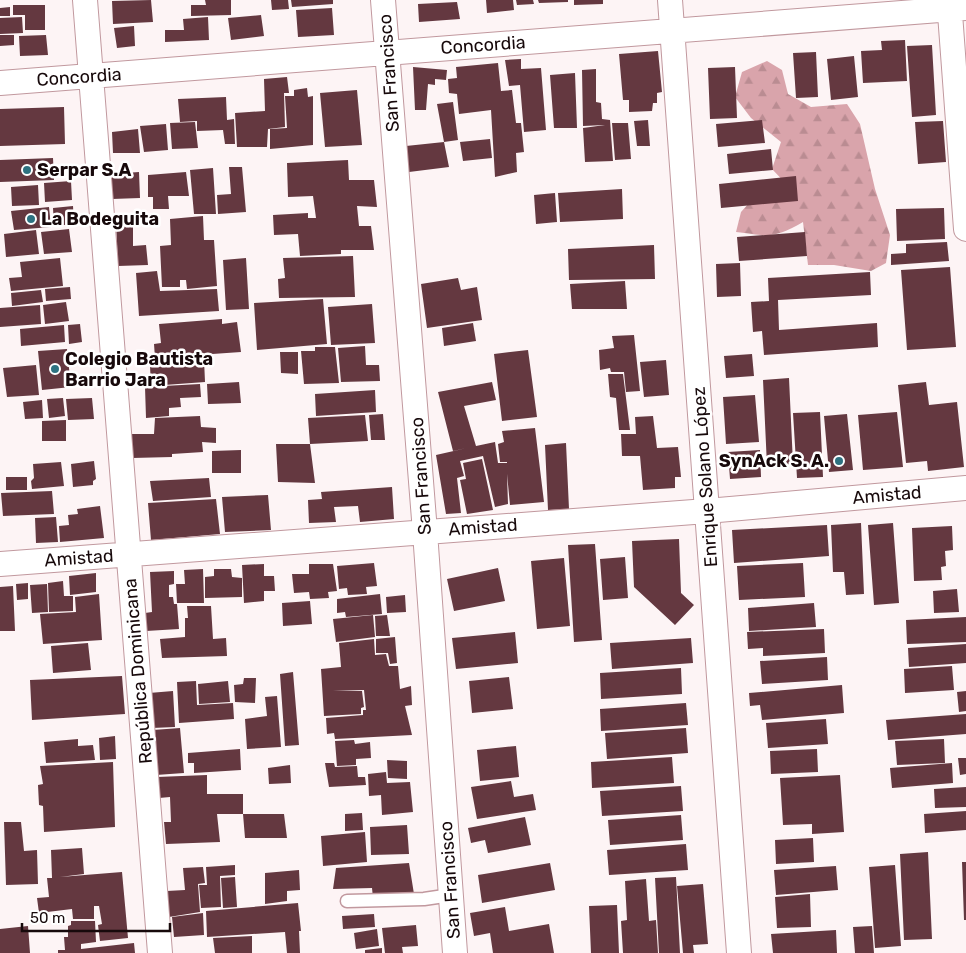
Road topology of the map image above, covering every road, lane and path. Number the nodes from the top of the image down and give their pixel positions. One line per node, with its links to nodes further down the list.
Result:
1 (85, 0): 7 (street, República Dominicana)
2 (383, 0): 6 (street, San Francisco)
3 (670, 0): 5 (street, Enrique Solano López)
4 (955, 6): 5 (street, Concordia); 9 (street)
5 (673, 31): 6 (street, Concordia); 11 (street, Enrique Solano López)
6 (387, 53): 7 (street, Concordia); 12 (street, San Francisco)
7 (91, 76): 8 (street, Concordia); 13 (street, República Dominicana)
8 (0, 83)
9 (966, 229)
10 (966, 488): 11 (street, Amistad)
11 (707, 510): 12 (street, Amistad); 19 (street, Enrique Solano López)
12 (425, 532): 13 (street, Amistad); 15 (street, San Francisco)
13 (129, 554): 14 (street, Amistad); 17 (street, República Dominicana)
14 (0, 564)
15 (451, 895): 16 (lane); 18 (street, San Francisco)
16 (347, 901)
17 (160, 953)
18 (455, 953)
19 (739, 953)

